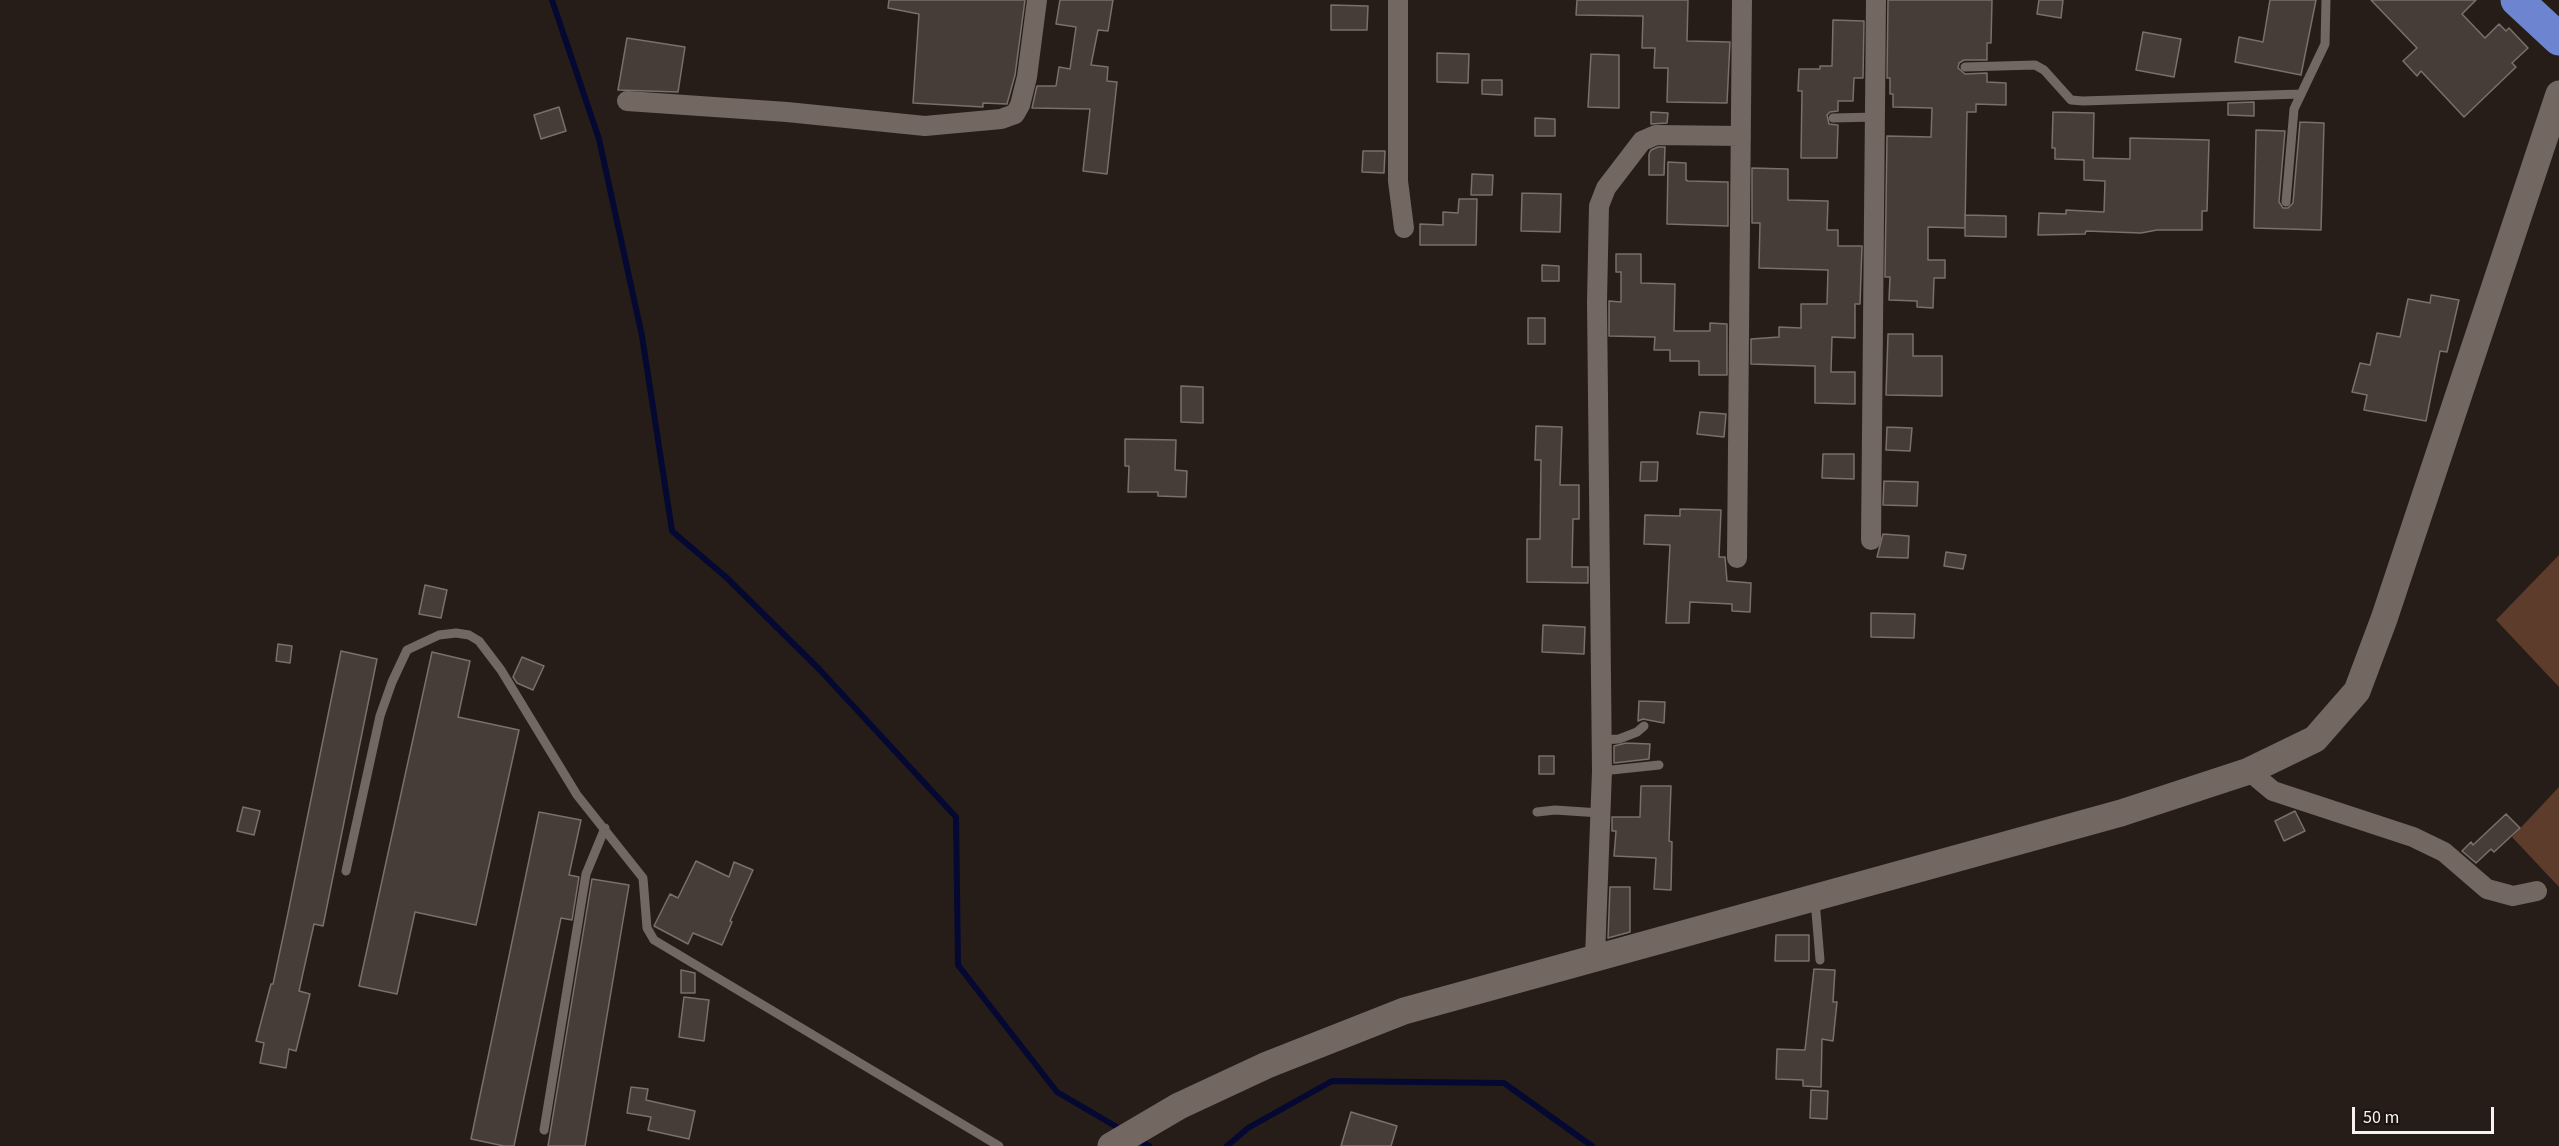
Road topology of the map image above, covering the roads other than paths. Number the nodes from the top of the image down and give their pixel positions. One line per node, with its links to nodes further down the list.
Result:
1 (1037, 0): 11 (street)
2 (1398, 0): 16 (street)
3 (1742, 0): 14 (street)
4 (1876, 0): 12 (street)
5 (2326, 0): 9 (lane)
6 (2517, 0): 7 (highway)
7 (2559, 39)
8 (1965, 67): 9 (lane)
9 (2301, 94): 15 (lane)
10 (2559, 94): 23 (street)
11 (627, 101)
12 (1876, 117): 13 (lane); 17 (street)
13 (1833, 118)
14 (1741, 136): 18 (street); 20 (street)
15 (2286, 202)
16 (1404, 228)
17 (1871, 540)
18 (1737, 558)
19 (1644, 726): 20 (lane)
20 (1601, 740): 22 (street)
21 (1659, 765): 22 (lane)
22 (1602, 771): 25 (street)
23 (2249, 771): 28 (street); 29 (street)
24 (1537, 812): 25 (lane)
25 (1600, 813): 30 (street)
26 (605, 828): 27 (lane); 32 (lane); 34 (lane)
27 (346, 871)
28 (2537, 891)
29 (1815, 899): 30 (street); 31 (lane)
30 (1594, 958): 33 (street)
31 (1820, 960)
32 (544, 1130)
33 (1115, 1144)
34 (999, 1146)

